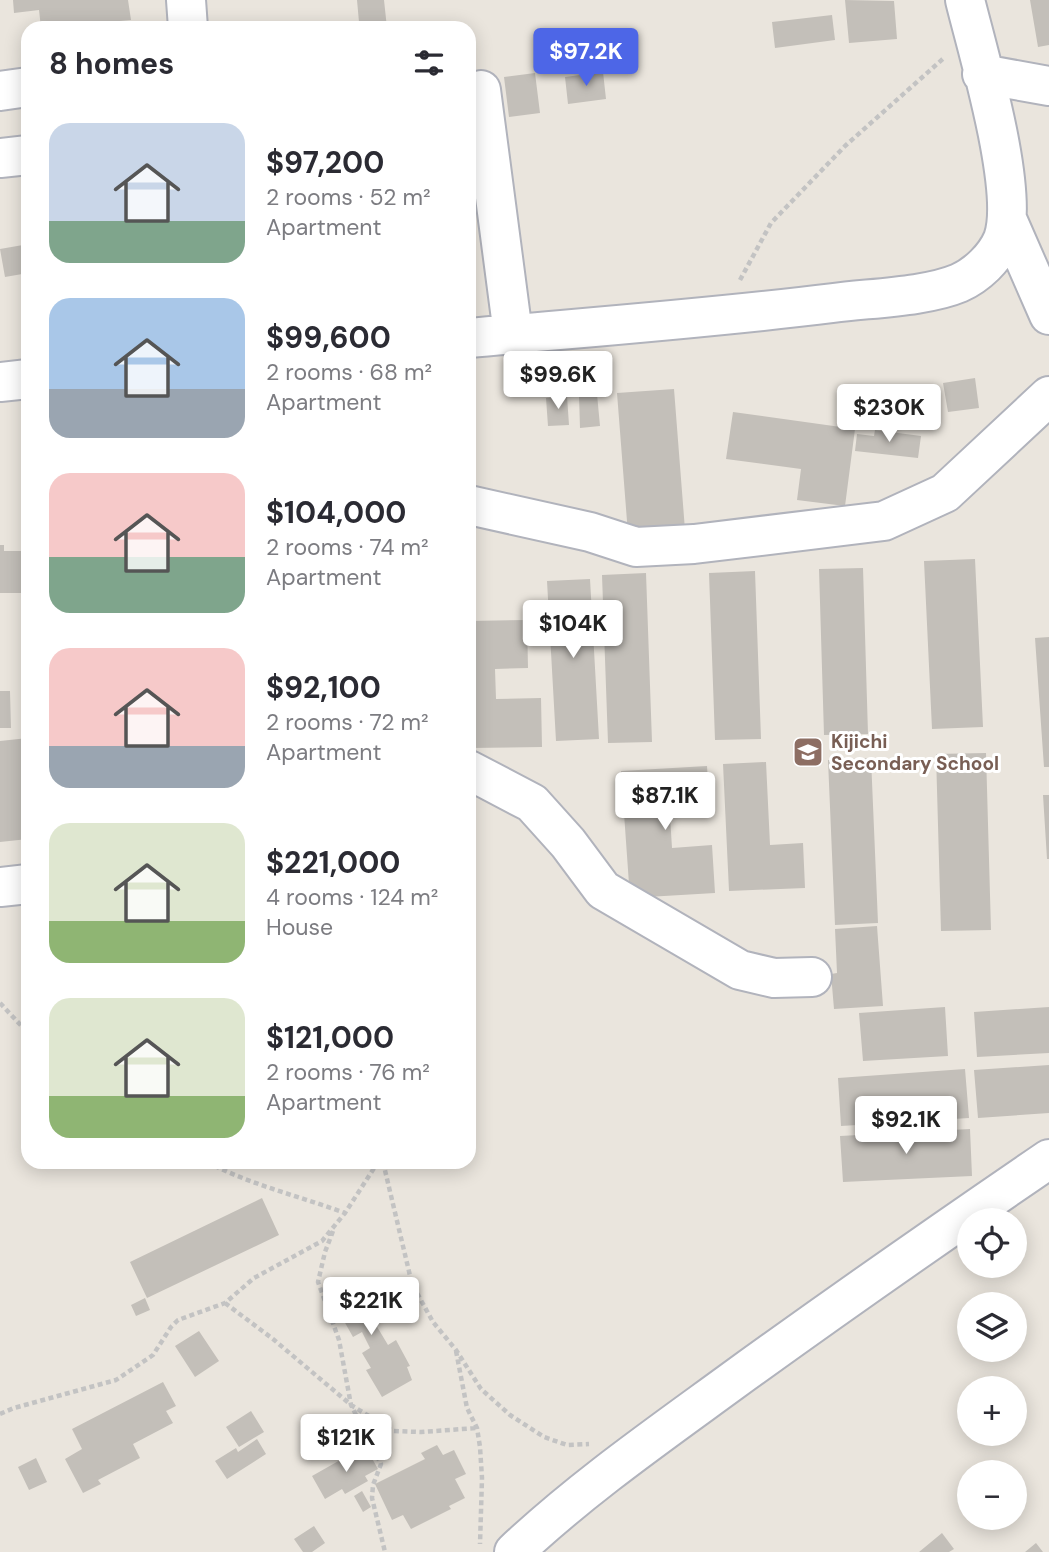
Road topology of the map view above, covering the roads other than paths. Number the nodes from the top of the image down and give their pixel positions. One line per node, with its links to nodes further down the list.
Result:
1 (186, 0): 3 (street)
2 (969, 16): 4 (street)
3 (188, 21)
4 (982, 74): 5 (street); 11 (street)
5 (1049, 86)
6 (21, 89): 8 (street)
7 (481, 90): 13 (street)
8 (0, 91)
9 (21, 156): 10 (street)
10 (0, 158)
11 (1007, 219): 12 (street); 13 (street)
12 (1049, 315)
13 (513, 334): 14 (street)
14 (476, 337)
15 (21, 380): 16 (street)
16 (0, 382)
17 (1049, 396): 18 (street)
18 (476, 507)
19 (476, 774): 22 (street)
20 (21, 885): 21 (street)
21 (0, 887)
22 (812, 977)
23 (1049, 1158): 24 (street)
24 (514, 1552)

